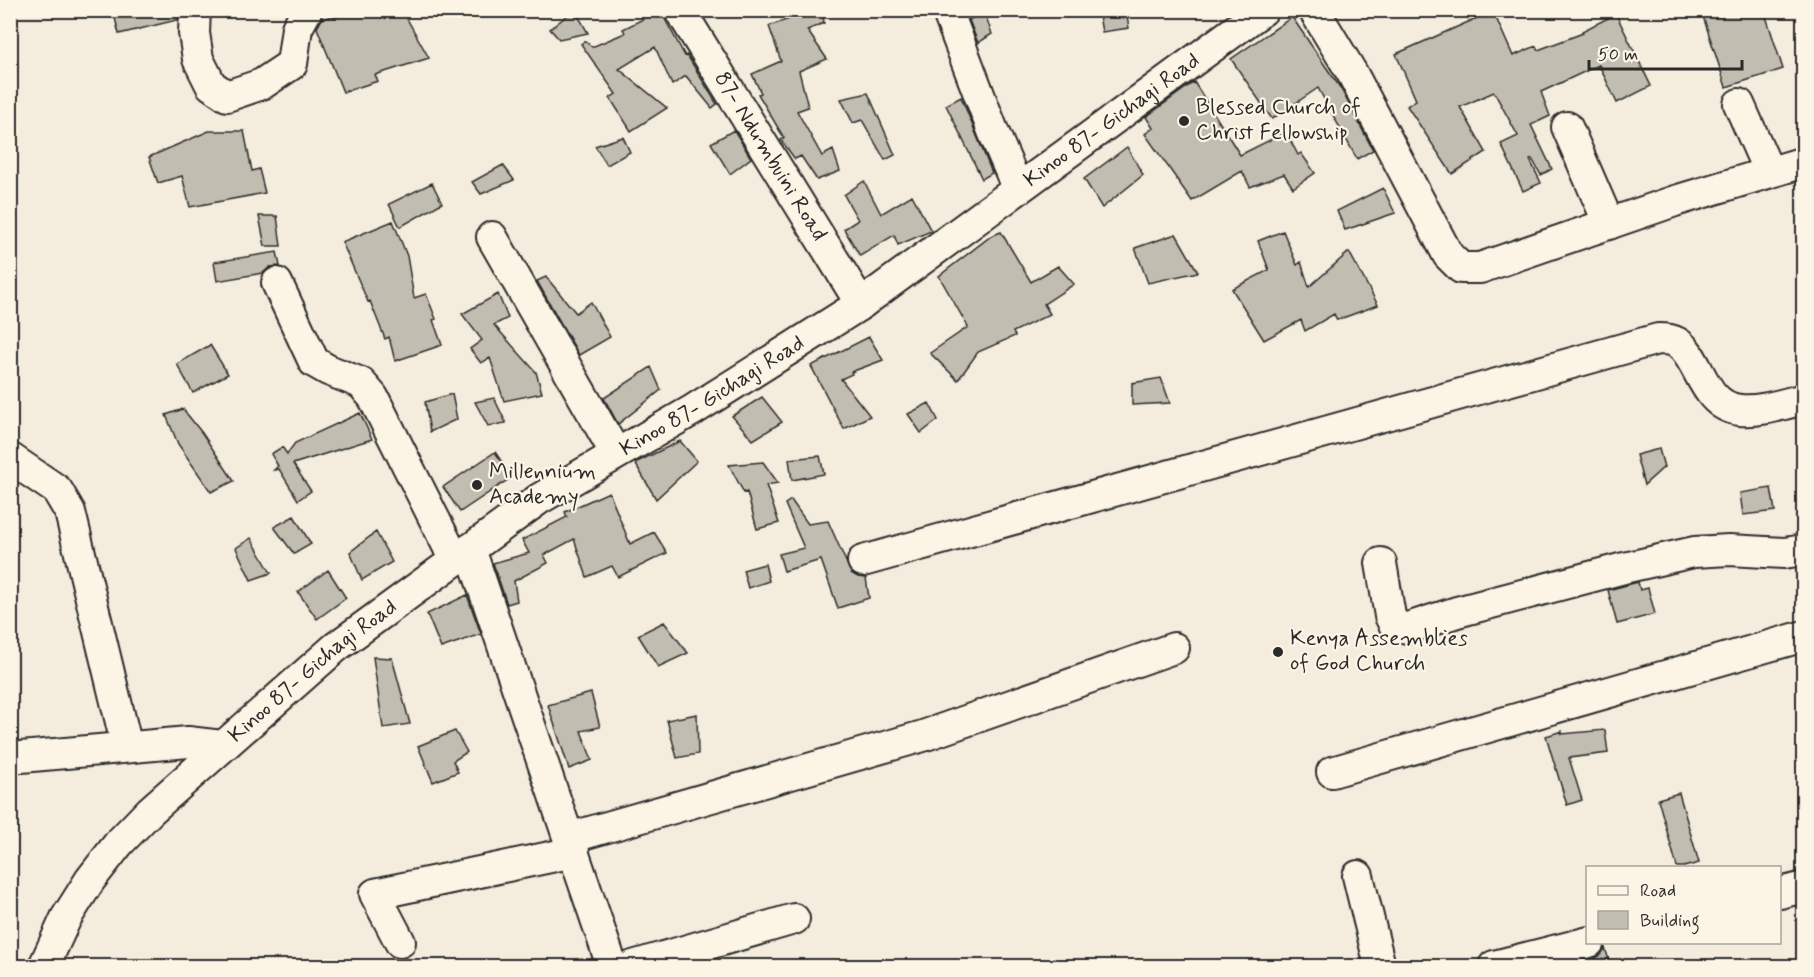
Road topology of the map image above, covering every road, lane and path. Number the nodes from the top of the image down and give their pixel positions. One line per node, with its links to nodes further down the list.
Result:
1 (195, 10): 2 (street)
2 (307, 10)
3 (680, 10): 15 (street, 87- Ndumbuini Road)
4 (947, 10): 11 (street)
5 (1263, 10): 11 (street, Kinoo 87- Gichagi Road)
6 (1314, 10): 12 (street)
7 (1739, 104): 10 (street)
8 (1567, 127): 12 (street)
9 (1803, 162): 10 (street)
10 (1769, 172): 12 (street)
11 (1018, 189): 15 (street, Kinoo 87- Gichagi Road)
12 (1609, 224)
13 (492, 237): 17 (street)
14 (278, 283): 20 (street)
15 (861, 304): 17 (street, Kinoo 87- Gichagi Road)
16 (1803, 399): 21 (street)
17 (616, 454): 20 (street, Kinoo 87- Gichagi Road)
18 (10, 458): 26 (street)
19 (1803, 550): 22 (street)
20 (462, 554): 25 (street, Kinoo 87- Gichagi Road); 29 (street)
21 (863, 561)
22 (1381, 563)
23 (1803, 636): 28 (street)
24 (1174, 648): 29 (street)
25 (222, 746): 26 (street); 36 (street, Kinoo 87- Gichagi Road)
26 (127, 747): 27 (street)
27 (10, 758)
28 (1332, 772)
29 (571, 845): 34 (street); 37 (street)
30 (1358, 876): 39 (street)
31 (1803, 887): 32 (street)
32 (1781, 892)
33 (794, 920): 38 (street)
34 (400, 942)
35 (1586, 943): 40 (street)
36 (44, 966)
37 (612, 966)
38 (633, 966)
39 (1380, 966)
40 (1494, 966)

